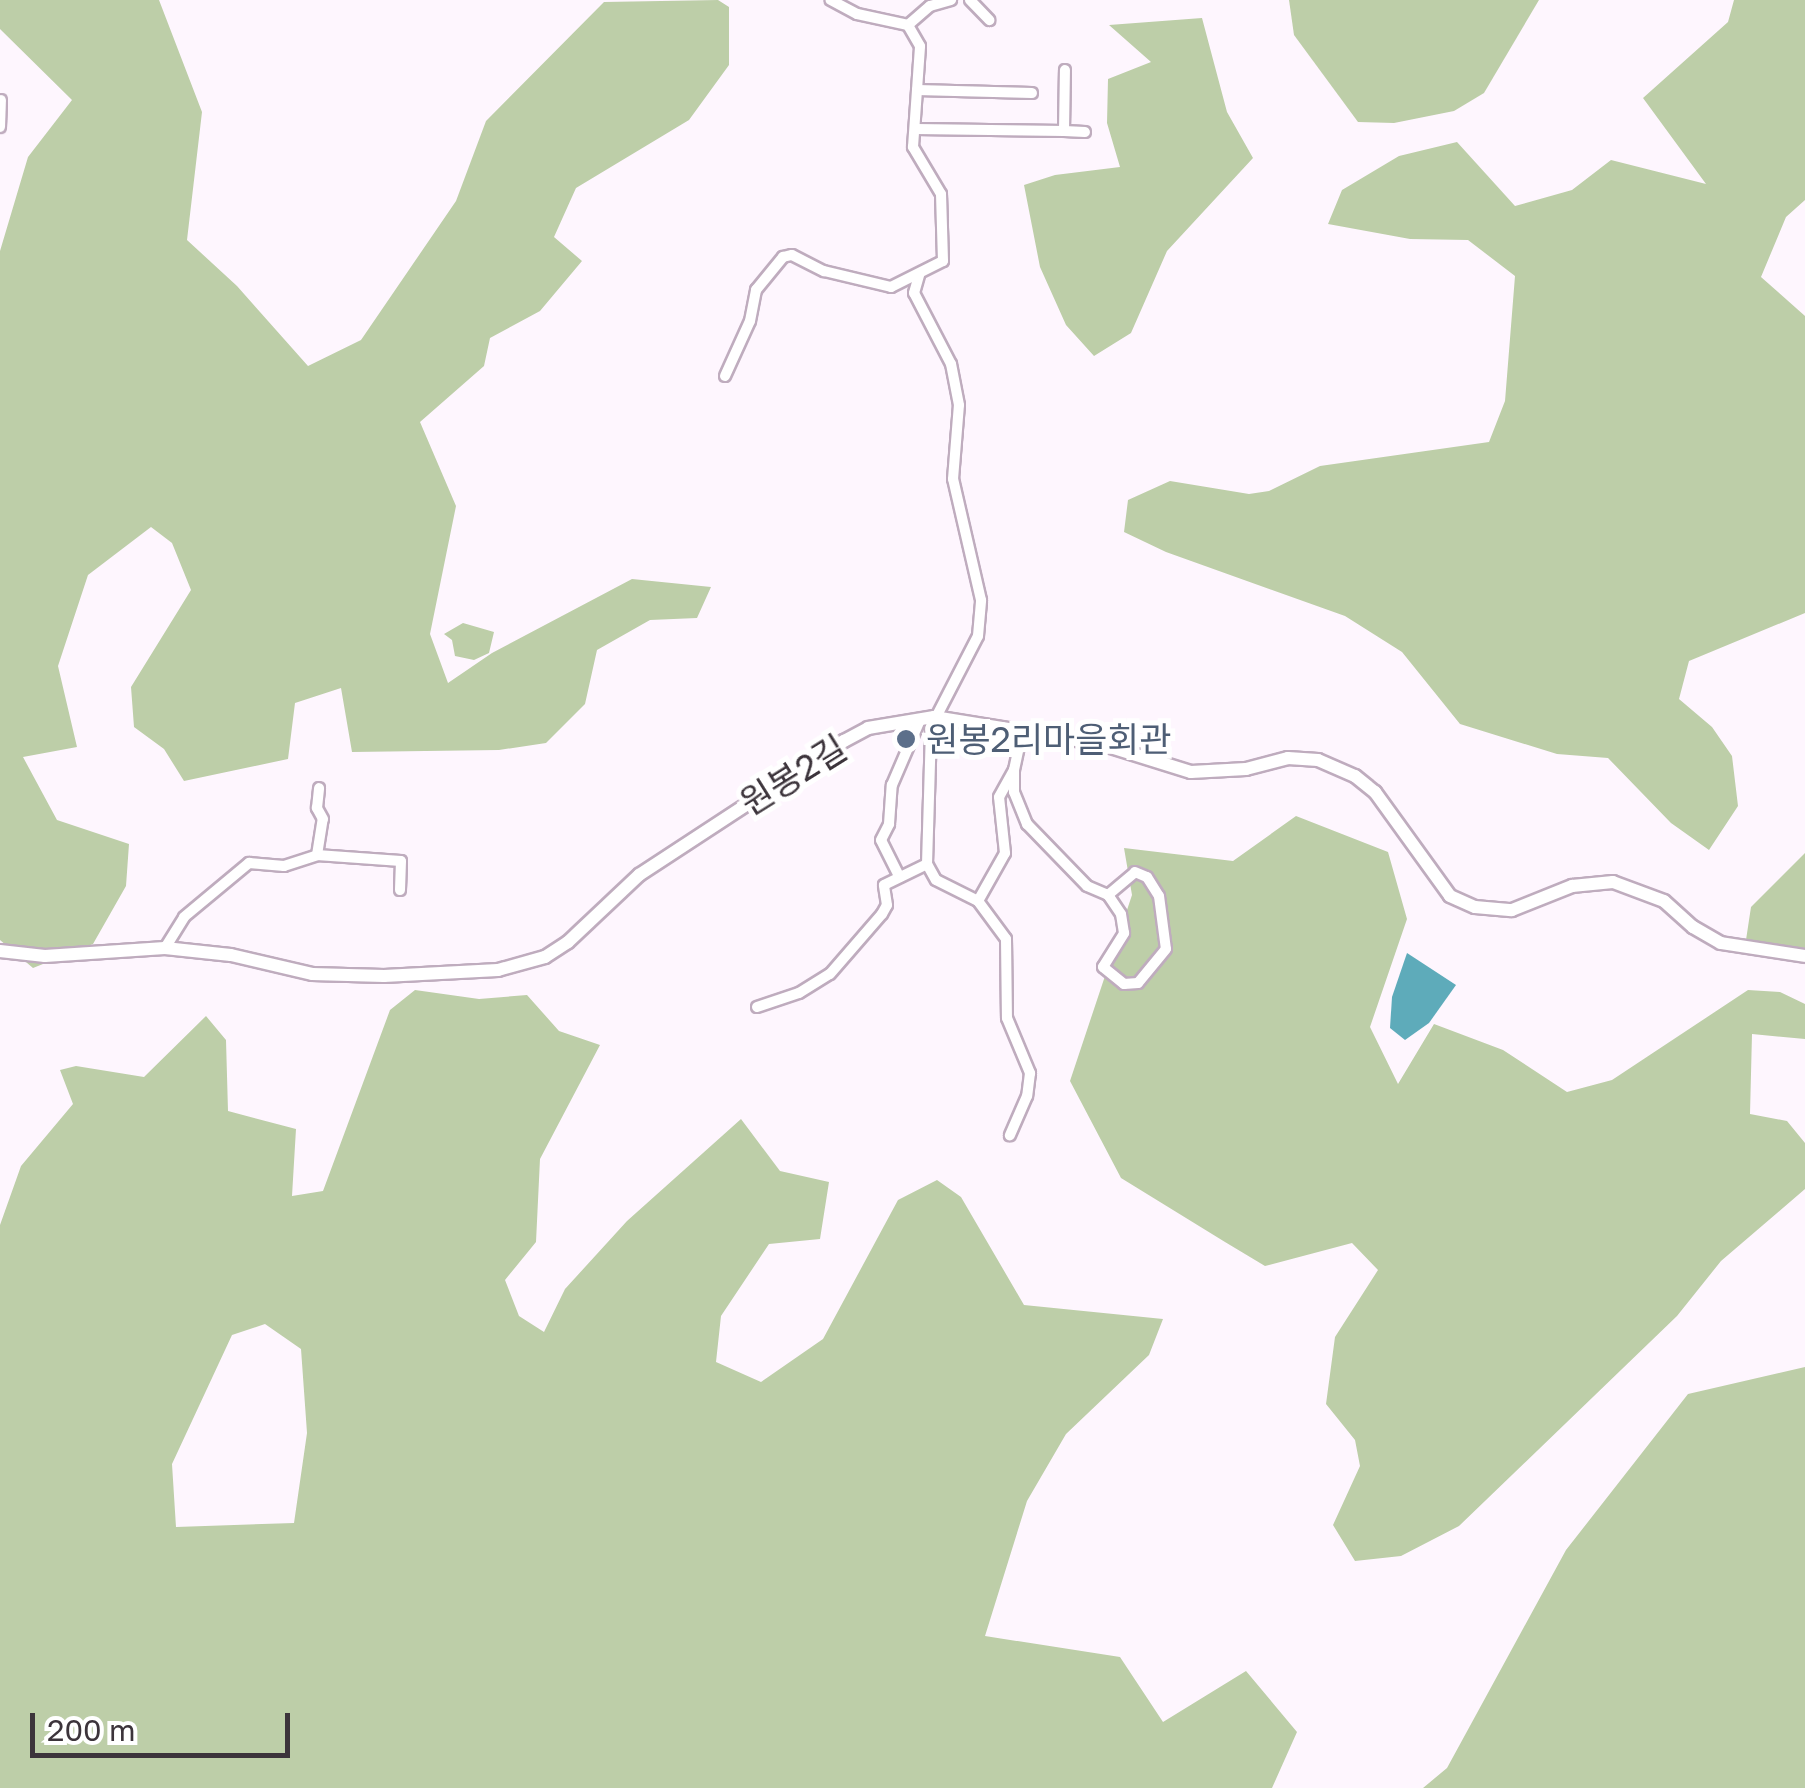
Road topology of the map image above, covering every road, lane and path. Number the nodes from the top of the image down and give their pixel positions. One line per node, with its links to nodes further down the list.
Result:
1 (831, 0): 5 (street)
2 (951, 0): 5 (street)
3 (970, 0): 4 (street)
4 (989, 20)
5 (908, 25): 7 (street)
6 (1065, 70): 12 (street)
7 (917, 90): 8 (street); 11 (street)
8 (1032, 92)
9 (2, 100): 10 (street)
10 (0, 127)
11 (916, 129): 12 (street); 14 (street)
12 (1064, 131): 13 (street)
13 (1086, 132)
14 (918, 275): 15 (street); 16 (street)
15 (725, 376)
16 (927, 718): 17 (main road, 원봉2길); 21 (street); 22 (street); 26 (main road, 원봉2길)
17 (1022, 732): 18 (street); 28 (main road, 원봉2길)
18 (1014, 770): 24 (street); 25 (street)
19 (319, 788): 20 (street)
20 (317, 855): 23 (street); 26 (street)
21 (927, 864): 22 (street); 25 (street)
22 (899, 876): 29 (street)
23 (400, 890)
24 (1108, 894): 24 (street)
25 (978, 901): 30 (street)
26 (165, 948): 27 (main road, 원봉2길)
27 (0, 951)
28 (1805, 956)
29 (758, 1007)
30 (1010, 1135)

